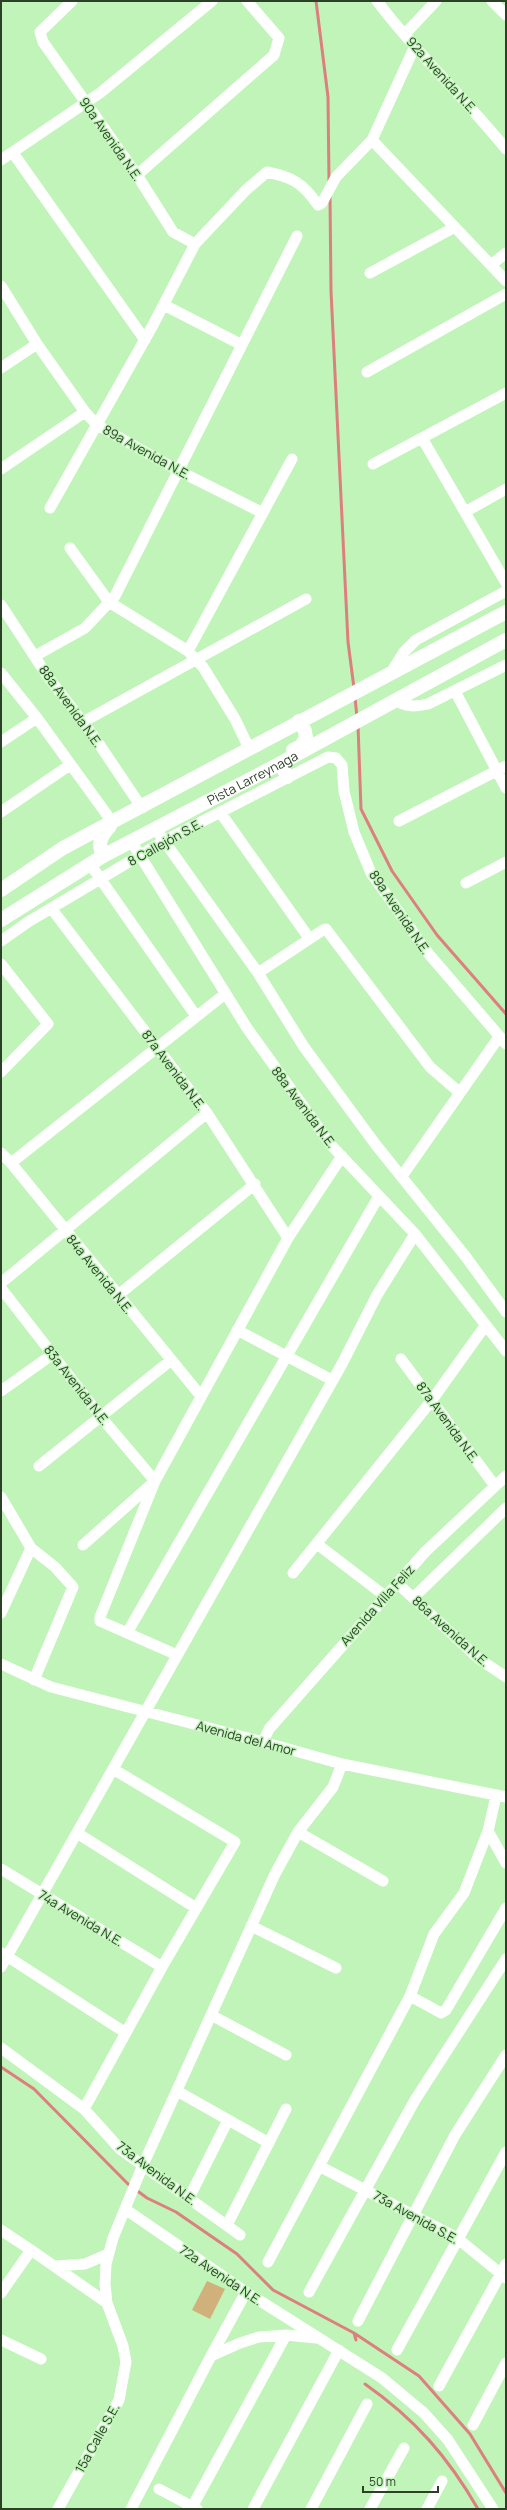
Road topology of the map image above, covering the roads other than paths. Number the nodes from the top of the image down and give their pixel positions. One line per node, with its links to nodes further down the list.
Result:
1 (212, 1): 10 (street)
2 (247, 1): 15 (street)
3 (377, 1): 8 (street, 92a Avenida N.E.)
4 (436, 1): 8 (street)
5 (492, 1): 7 (street)
6 (65, 3): 10 (street, 90a Avenida N.E.)
7 (506, 15)
8 (405, 34): 9 (street, 92a Avenida N.E.)
9 (415, 46): 11 (street); 12 (street, 92a Avenida N.E.)
10 (85, 103): 13 (street); 15 (street, 90a Avenida N.E.)
11 (372, 140): 16 (street); 18 (street)
12 (506, 149)
13 (13, 152): 14 (street); 27 (street)
14 (1, 160)
15 (137, 175): 18 (street, 90a Avenida N.E.)
16 (455, 227): 20 (street); 21 (street)
17 (297, 236): 29 (street)
18 (195, 244): 26 (street)
19 (506, 253): 20 (street)
20 (491, 265): 22 (street)
21 (370, 273)
22 (506, 281)
23 (1, 286): 25 (street, 89a Avenida N.E.)
24 (506, 294): 31 (street)
25 (5, 301): 28 (street, 89a Avenida N.E.)
26 (164, 305): 27 (street); 29 (street)
27 (145, 340): 34 (street)
28 (37, 344): 30 (street); 33 (street, 89a Avenida N.E.)
29 (242, 345): 39 (street)
30 (1, 368)
31 (367, 372)
32 (506, 393): 35 (street)
33 (85, 412): 34 (street, 89a Avenida N.E.); 38 (street)
34 (97, 425): 39 (street, 89a Avenida N.E.); 41 (street)
35 (422, 438): 37 (street); 42 (street)
36 (292, 459): 43 (street)
37 (373, 464)
38 (1, 469)
39 (179, 470): 43 (street, 89a Avenida N.E.); 48 (street)
40 (506, 490): 42 (street)
41 (50, 508)
42 (465, 512): 45 (street)
43 (263, 513): 54 (street)
44 (70, 548): 48 (street)
45 (506, 582)
46 (506, 591): 58 (street)
47 (306, 599): 54 (street)
48 (109, 602): 54 (street); 55 (street)
49 (1, 605): 55 (street, 88a Avenida N.E.)
50 (506, 612): 58 (main road, Pista Larreynaga)
51 (506, 636): 53 (main road)
52 (506, 640): 53 (main road, Pista Larreynaga)
53 (492, 648): 61 (main road, Pista Larreynaga)
54 (192, 655): 64 (street); 66 (street)
55 (35, 656): 64 (street, 88a Avenida N.E.)
56 (506, 665): 60 (street)
57 (1, 673): 59 (street)
58 (384, 677): 61 (main road); 63 (main road, Pista Larreynaga)
59 (5, 688): 62 (street)
60 (454, 691): 61 (street); 70 (street)
61 (395, 700): 68 (main road, Pista Larreynaga)
62 (38, 718): 65 (street); 69 (street)
63 (299, 721): 66 (main road, Pista Larreynaga); 72 (main road)
64 (83, 722): 74 (street, 88a Avenida N.E.)
65 (1, 742)
66 (249, 748): 74 (main road, Pista Larreynaga)
67 (336, 758): 71 (street, 8 Callejón S.E.); 97 (street, 89a Avenida N.E.)
68 (281, 763): 71 (main road); 72 (main road, Pista Larreynaga)
69 (70, 765): 75 (street); 78 (street)
70 (501, 768): 73 (street); 77 (street)
71 (287, 777): 76 (street, 8 Callejón S.E.)
72 (244, 781): 79 (main road, Pista Larreynaga)
73 (506, 788)
74 (142, 808): 78 (main road, Pista Larreynaga)
75 (1, 812)
76 (220, 812): 81 (street, 8 Callejón S.E.); 91 (street)
77 (399, 821)
78 (113, 823): 83 (main road); 88 (main road, Pista Larreynaga)
79 (155, 828): 80 (main road, Pista Larreynaga); 81 (street)
80 (131, 841): 82 (street, 88a Avenida N.E.); 83 (main road, Pista Larreynaga)
81 (164, 841): 82 (street, 8 Callejón S.E.); 94 (street)
82 (140, 855): 86 (street, 8 Callejón S.E.); 95 (street, 88a Avenida N.E.)
83 (103, 856): 85 (main road, Pista Larreynaga)
84 (506, 862): 87 (street)
85 (90, 864): 86 (street); 90 (main road, Pista Larreynaga)
86 (99, 879): 89 (street, 8 Callejón S.E.); 96 (street)
87 (466, 883)
88 (1, 890)
89 (51, 908): 92 (street, 8 Callejón S.E.); 98 (street, 87a Avenida N.E.)
90 (1, 920)
91 (310, 938): 94 (street); 100 (street)
92 (1, 941)
93 (1, 964): 99 (street)
94 (258, 973): 105 (street)
95 (225, 994): 96 (street); 103 (street, 88a Avenida N.E.)
96 (196, 1016): 98 (street)
97 (502, 1040): 100 (street)
98 (157, 1047): 101 (street, 87a Avenida N.E.); 104 (street)
99 (1, 1072)
100 (459, 1092): 105 (street)
101 (207, 1113): 106 (street, 87a Avenida N.E.); 108 (street)
102 (1, 1153): 104 (street, 84a Avenida N.E.)
103 (342, 1156): 107 (street, 88a Avenida N.E.); 110 (street)
104 (11, 1163): 108 (street, 84a Avenida N.E.)
105 (402, 1176): 114 (street)
106 (255, 1184): 110 (street, 87a Avenida N.E.); 113 (street)
107 (379, 1196): 109 (street, 88a Avenida N.E.); 119 (street)
108 (65, 1230): 111 (street); 113 (street, 84a Avenida N.E.)
109 (415, 1234): 115 (street, 88a Avenida N.E.); 122 (street)
110 (288, 1238): 116 (street)
111 (1, 1283)
112 (1, 1288): 118 (street, 83a Avenida N.E.)
113 (117, 1296): 121 (street, 84a Avenida N.E.)
114 (506, 1312)
115 (484, 1326): 117 (street, 88a Avenida N.E.); 125 (street)
116 (236, 1330): 119 (street); 124 (street)
117 (506, 1351)
118 (53, 1354): 123 (street); 126 (street, 83a Avenida N.E.)
119 (287, 1355): 122 (street); 141 (street)
120 (401, 1359): 125 (street, 87a Avenida N.E.)
121 (170, 1361): 124 (street, 84a Avenida N.E.); 126 (street)
122 (332, 1380): 142 (street)
123 (1, 1391)
124 (200, 1395): 129 (street)
125 (432, 1400): 130 (street, 87a Avenida N.E.); 133 (street)
126 (101, 1417): 127 (street); 129 (street, 83a Avenida N.E.)
127 (39, 1466)
128 (505, 1477): 130 (street, Avenida Villa Feliz)
129 (155, 1481): 134 (street); 141 (street)
130 (494, 1486): 137 (street, Avenida Villa Feliz)
131 (1, 1497): 135 (street)
132 (506, 1508): 139 (street)
133 (317, 1544): 136 (street); 138 (street)
134 (83, 1545)
135 (31, 1548): 140 (street); 145 (street)
136 (293, 1573)
137 (397, 1583): 138 (street, Avenida Villa Feliz); 139 (street, 86a Avenida N.E.)
138 (385, 1596): 147 (street, Avenida Villa Feliz)
139 (414, 1597): 144 (street, 86a Avenida N.E.)
140 (1, 1612)
141 (127, 1633): 142 (street)
142 (177, 1655): 146 (street)
143 (1, 1664): 145 (street, Avenida del Amor)
144 (506, 1677)
145 (34, 1680): 146 (street, Avenida del Amor)
146 (145, 1711): 147 (street, Avenida del Amor); 149 (street)
147 (263, 1742): 148 (street, Avenida del Amor)
148 (342, 1764): 150 (street, Avenida del Amor); 152 (street, 15a Calle S.E.)
149 (113, 1769): 153 (street); 158 (street)
150 (501, 1796): 151 (street)
151 (488, 1831): 154 (street); 166 (street)
152 (298, 1832): 156 (street); 160 (street, 15a Calle S.E.)
153 (77, 1833): 157 (street); 158 (street)
154 (506, 1863)
155 (1, 1869): 157 (street, 74a Avenida N.E.)
156 (383, 1881)
157 (42, 1894): 161 (street); 164 (street, 74a Avenida N.E.)
158 (196, 1908): 164 (street)
159 (506, 1908): 166 (street)
160 (251, 1926): 165 (street); 167 (street, 15a Calle S.E.)
161 (4, 1954): 163 (street); 168 (street)
162 (506, 1959): 180 (street)
163 (1, 1967)
164 (162, 1967): 168 (street)
165 (336, 1968)
166 (410, 1996): 179 (street)
167 (211, 2015): 171 (street); 172 (street, 15a Calle S.E.)
168 (126, 2033): 173 (street)
169 (1, 2048): 173 (street, 73a Avenida N.E.)
170 (506, 2055): 183 (street)
171 (286, 2056)
172 (177, 2091): 175 (street); 178 (street, 15a Calle S.E.)
173 (84, 2109): 178 (street, 73a Avenida N.E.)
174 (286, 2109): 176 (street)
175 (228, 2120): 176 (street); 181 (street)
176 (269, 2143): 184 (street)
177 (506, 2152): 187 (street)
178 (143, 2165): 181 (street, 73a Avenida N.E.); 182 (street, 15a Calle S.E.)
179 (319, 2166): 180 (street, 73a Avenida S.E.); 190 (street)
180 (364, 2189): 183 (street, 73a Avenida S.E.); 195 (street)
181 (189, 2198): 184 (street, 73a Avenida N.E.)
182 (126, 2206): 189 (street, 15a Calle S.E.); 194 (street, 72a Avenida N.E.)
183 (414, 2215): 187 (street, 73a Avenida S.E.); 198 (street)
184 (227, 2225): 186 (street, 73a Avenida N.E.)
185 (1, 2230): 188 (street)
186 (240, 2235)
187 (457, 2238): 193 (street, 73a Avenida S.E.); 203 (street)
188 (31, 2250): 192 (street); 196 (street)
189 (108, 2254): 192 (street); 197 (street, 15a Calle S.E.)
190 (268, 2262)
191 (506, 2264): 193 (street)
192 (56, 2266): 197 (street)
193 (503, 2277): 207 (street)
194 (246, 2292): 200 (street, 72a Avenida N.E.); 204 (street)
195 (309, 2292)
196 (1, 2293)
197 (107, 2303): 214 (street, 15a Calle S.E.)
198 (358, 2320)
199 (286, 2336): 200 (street); 204 (street); 213 (street)
200 (319, 2338): 202 (street, 72a Avenida N.E.)
201 (1, 2340): 205 (street)
202 (339, 2350): 216 (street); 220 (street, 72a Avenida N.E.)
203 (397, 2350)
204 (211, 2356): 215 (street)
205 (41, 2359)
206 (506, 2363): 209 (street)
207 (439, 2386)
208 (367, 2404): 217 (street)
209 (473, 2425)
210 (404, 2448): 218 (street)
211 (442, 2481): 219 (street)
212 (159, 2489): 213 (street)
213 (194, 2508)
214 (58, 2509)
215 (131, 2509)
216 (253, 2509)
217 (311, 2509)
218 (370, 2509)
219 (427, 2509)
220 (493, 2509)

